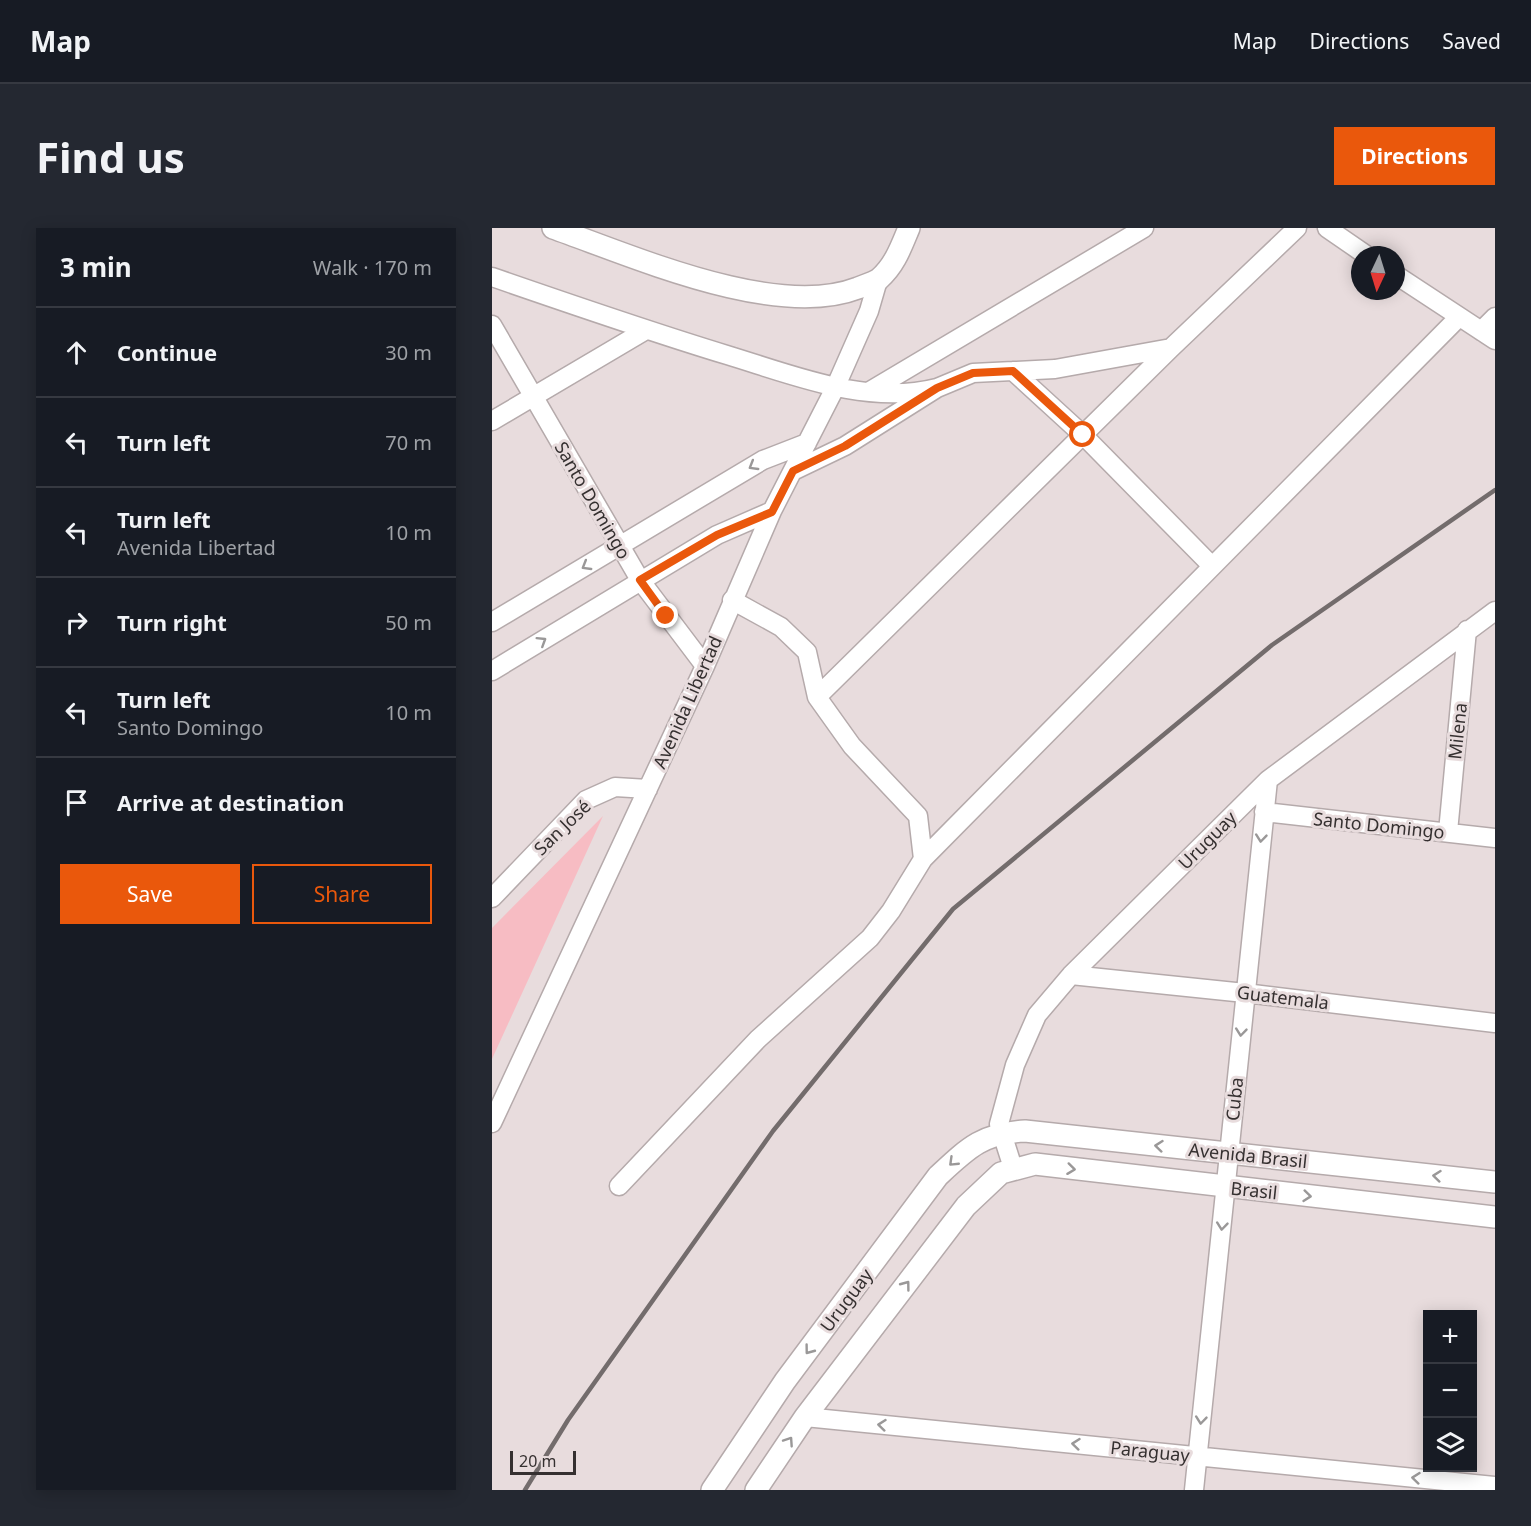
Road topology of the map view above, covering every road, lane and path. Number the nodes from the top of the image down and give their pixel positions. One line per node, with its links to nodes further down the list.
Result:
1 (553, 228): 8 (street)
2 (909, 228): 8 (street)
3 (1144, 228): 19 (street)
4 (1298, 228): 15 (street)
5 (1327, 228): 6 (street)
6 (1353, 246)
7 (492, 277): 13 (street)
8 (878, 280): 17 (street, Avenida Libertad)
9 (1405, 281): 11 (street)
10 (1495, 317): 14 (street)
11 (1458, 318): 14 (street); 27 (street)
12 (492, 325): 20 (street, Santo Domingo)
13 (646, 330): 17 (street); 20 (street)
14 (1488, 336)
15 (1171, 348): 16 (street); 22 (street)
16 (1013, 371): 18 (street); 22 (street)
17 (835, 388): 19 (street); 23 (street, Avenida Libertad)
18 (937, 388): 19 (street); 24 (street)
19 (870, 391)
20 (533, 397): 21 (street); 26 (street, Santo Domingo)
21 (492, 421)
22 (1083, 435): 27 (street); 35 (street)
23 (807, 443): 24 (street, Avenida Libertad); 26 (street, one-way to 26)
24 (793, 471): 25 (street, Avenida Libertad)
25 (772, 512): 28 (street); 29 (street, Avenida Libertad)
26 (619, 546): 28 (street, Santo Domingo); 31 (street, one-way to 31)
27 (1211, 565): 41 (street)
28 (640, 580): 33 (street, Santo Domingo); 34 (street, one-way to 28)
29 (732, 600): 33 (street, Avenida Libertad); 35 (street)
30 (1495, 611): 32 (street, Uruguay)
31 (492, 622)
32 (1467, 630): 36 (street, Uruguay); 39 (street, Milena)
33 (705, 666): 37 (street, Avenida Libertad)
34 (492, 671)
35 (817, 697): 41 (street)
36 (1268, 780): 38 (street, Cuba); 43 (street, Uruguay)
37 (648, 789): 42 (street, San José); 46 (street, Avenida Libertad)
38 (1264, 812): 39 (street, Santo Domingo); 44 (street, Cuba, one-way to 44)
39 (1448, 832): 40 (street, Santo Domingo)
40 (1495, 838)
41 (923, 859): 51 (street)
42 (492, 898)
43 (1071, 975): 44 (street, Guatemala); 47 (street, Uruguay)
44 (1245, 993): 45 (street, Guatemala); 48 (street, Cuba, one-way to 48)
45 (1495, 1023)
46 (492, 1123)
47 (1002, 1132): 48 (street, Avenida Brasil, one-way to 47); 49 (street, Uruguay); 57 (street, Uruguay, one-way to 57)
48 (1229, 1153): 50 (street, Avenida Brasil, one-way to 48); 52 (street, Cuba)
49 (1013, 1168): 52 (street, Brasil, one-way to 52); 54 (street, one-way to 49)
50 (1495, 1182)
51 (619, 1186)
52 (1226, 1187): 53 (street, Brasil, one-way to 53); 55 (street, Cuba, one-way to 55)
53 (1495, 1217)
54 (805, 1417): 55 (street, Paraguay, one-way to 54); 58 (street, one-way to 54)
55 (1198, 1456): 56 (street, Paraguay, one-way to 55); 59 (street, Cuba)
56 (1495, 1486)
57 (712, 1490)
58 (756, 1490)
59 (1194, 1490)

